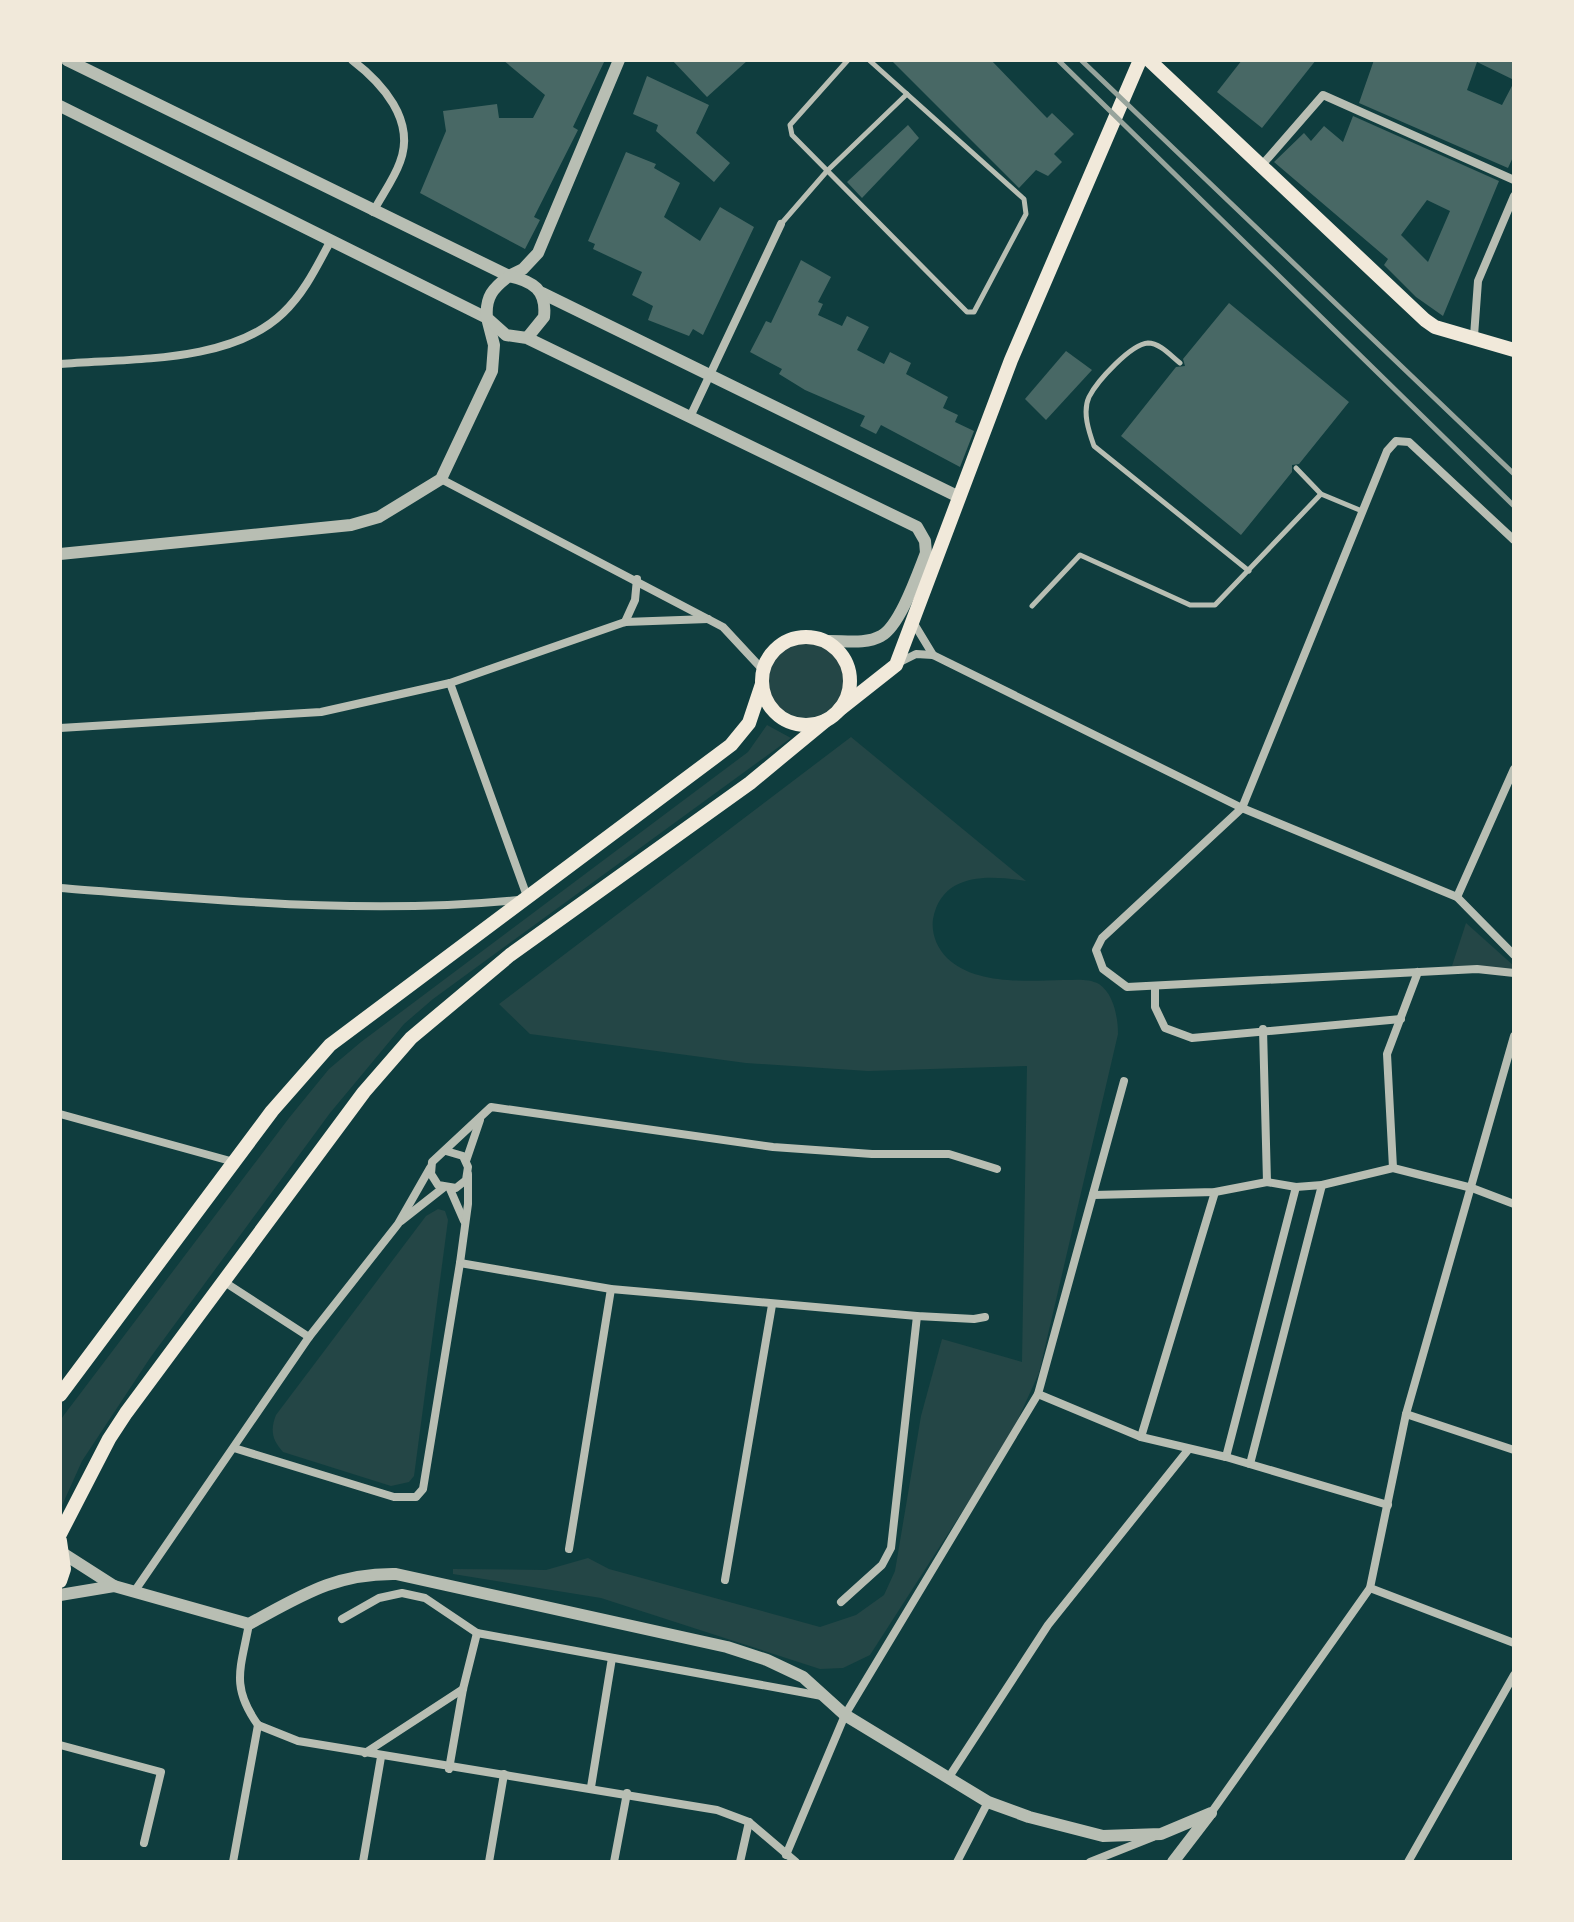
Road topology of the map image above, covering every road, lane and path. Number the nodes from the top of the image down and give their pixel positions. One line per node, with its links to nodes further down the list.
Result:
1 (67, 60): 14 (street)
2 (352, 60): 14 (street)
3 (619, 60): 17 (street)
4 (848, 60): 11 (lane)
5 (869, 60): 8 (lane)
6 (1140, 60): 30 (main road)
7 (1149, 60): 10 (main road)
8 (907, 94): 11 (lane); 11 (lane)
9 (60, 106): 16 (street)
10 (1262, 165): 12 (street); 20 (main road)
11 (827, 171): 15 (lane)
12 (1514, 180)
13 (1514, 196): 20 (street)
14 (372, 212): 17 (street)
15 (781, 224): 25 (street)
16 (330, 242): 19 (street); 24 (street)
17 (509, 276): 18 (street); 19 (street)
18 (542, 293): 21 (street); 25 (street)
19 (487, 318): 21 (street); 28 (street)
20 (1474, 336): 22 (main road)
21 (527, 338): 26 (street)
22 (1514, 350)
23 (1180, 363): 34 (lane)
24 (60, 364)
25 (711, 375): 26 (street); 30 (street)
26 (690, 417): 40 (street)
27 (1296, 468): 29 (lane)
28 (441, 479): 33 (street); 35 (street)
29 (1321, 494): 31 (lane); 34 (lane)
30 (959, 497): 37 (main road)
31 (1362, 511): 32 (street); 49 (street)
32 (1514, 540)
33 (60, 554)
34 (1249, 571): 36 (lane)
35 (637, 579): 38 (street); 39 (street)
36 (1032, 606)
37 (912, 617): 41 (street); 42 (main road)
38 (708, 619): 39 (street); 43 (street)
39 (625, 622): 44 (street)
40 (825, 641): 43 (main road); 45 (main road)
41 (933, 655): 42 (street); 49 (street)
42 (896, 665): 45 (main road)
43 (763, 677): 46 (main road); 52 (main road)
44 (450, 683): 47 (street); 52 (street)
45 (839, 710): 46 (main road)
46 (825, 721): 81 (main road)
47 (60, 728)
48 (1514, 769): 51 (street)
49 (1242, 808): 51 (street); 56 (street)
50 (60, 888): 52 (street)
51 (1457, 897): 53 (street)
52 (528, 899): 65 (main road)
53 (1514, 955)
54 (1418, 972): 55 (street); 56 (street); 57 (street)
55 (1514, 973)
56 (1155, 986): 58 (street)
57 (1401, 1019): 58 (street); 67 (street)
58 (1263, 1029): 70 (street)
59 (1514, 1036): 74 (street)
60 (1124, 1081): 76 (street)
61 (60, 1114): 65 (street)
62 (481, 1118): 63 (street); 64 (street); 68 (street)
63 (446, 1151): 64 (street); 66 (street)
64 (466, 1161): 69 (street)
65 (234, 1162): 88 (main road)
66 (430, 1168): 73 (street); 79 (street)
67 (1393, 1168): 71 (street); 74 (street)
68 (997, 1169)
69 (468, 1173): 73 (street); 78 (street)
70 (1267, 1182): 72 (street); 75 (street)
71 (1322, 1185): 72 (street); 95 (street)
72 (1296, 1187): 94 (street)
73 (446, 1188): 78 (street); 79 (street)
74 (1472, 1188): 77 (street); 89 (street)
75 (1215, 1192): 76 (street); 90 (street)
76 (1093, 1195): 87 (street)
77 (1514, 1204)
78 (464, 1221): 80 (street)
79 (398, 1224): 86 (street)
80 (460, 1263): 82 (street); 91 (street)
81 (226, 1283): 86 (street); 97 (main road)
82 (611, 1289): 83 (street); 99 (street)
83 (772, 1305): 84 (street); 100 (street)
84 (917, 1316): 85 (street); 106 (street)
85 (985, 1317)
86 (309, 1337): 91 (street)
87 (1038, 1394): 90 (street); 115 (street)
88 (60, 1395)
89 (1406, 1414): 93 (street); 96 (street)
90 (1141, 1437): 92 (street)
91 (234, 1448): 104 (street)
92 (1188, 1450): 94 (street); 122 (street)
93 (1514, 1450)
94 (1226, 1457): 95 (street)
95 (1250, 1464): 96 (street)
96 (1388, 1505): 103 (street)
97 (60, 1534)
98 (62, 1548): 101 (main road); 102 (street)
99 (569, 1549)
100 (725, 1580)
101 (60, 1581)
102 (114, 1586): 104 (street); 105 (street)
103 (1370, 1588): 110 (street); 126 (street)
104 (134, 1592): 108 (street)
105 (60, 1595)
106 (841, 1602)
107 (342, 1619): 109 (street)
108 (249, 1624): 114 (street); 116 (street)
109 (477, 1633): 111 (street); 113 (street)
110 (1514, 1643)
111 (612, 1658): 114 (street); 123 (street)
112 (1514, 1675): 140 (street)
113 (463, 1689): 118 (street); 120 (street)
114 (824, 1696): 115 (street)
115 (845, 1715): 122 (street); 130 (street)
116 (258, 1725): 118 (street); 131 (street)
117 (60, 1745): 129 (street)
118 (364, 1754): 119 (street)
119 (381, 1757): 120 (street); 132 (street)
120 (449, 1769): 121 (street)
121 (504, 1774): 123 (street); 133 (street)
122 (949, 1777): 125 (street)
123 (591, 1787): 124 (street)
124 (627, 1793): 127 (street); 134 (street)
125 (988, 1802): 128 (street); 137 (street)
126 (1211, 1813): 128 (street); 139 (street)
127 (749, 1822): 130 (street); 135 (street)
128 (1161, 1834): 138 (street)
129 (144, 1843)
130 (786, 1855): 136 (street)
131 (233, 1862)
132 (363, 1862)
133 (489, 1862)
134 (614, 1862)
135 (740, 1862)
136 (796, 1862)
137 (957, 1862)
138 (1090, 1862)
139 (1173, 1862)
140 (1408, 1862)

